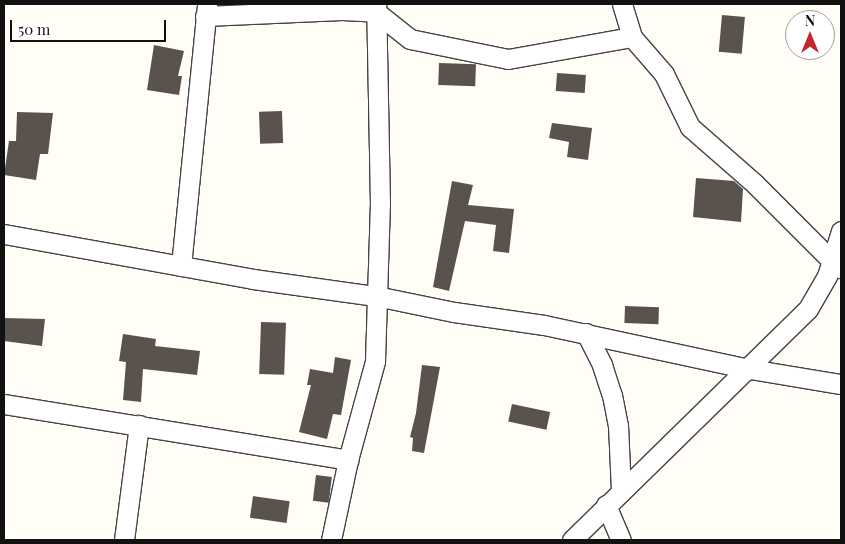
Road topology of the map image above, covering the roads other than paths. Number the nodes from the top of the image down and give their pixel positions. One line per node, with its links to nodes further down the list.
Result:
1 (622, 4): 4 (street)
2 (376, 8): 3 (street); 4 (street); 9 (street)
3 (206, 10): 8 (street)
4 (632, 37): 7 (street)
5 (841, 231): 7 (street)
6 (4, 234): 8 (street)
7 (837, 265): 11 (street)
8 (181, 266): 9 (street)
9 (376, 296): 10 (street); 15 (street)
10 (586, 332): 11 (street); 16 (street)
11 (750, 368): 12 (street); 16 (street)
12 (841, 384)
13 (4, 404): 14 (street)
14 (139, 425): 15 (street); 18 (street)
15 (348, 460): 19 (street)
16 (621, 490): 17 (street)
17 (606, 505): 20 (street); 21 (street)
18 (124, 540)
19 (331, 540)
20 (572, 540)
21 (620, 540)

